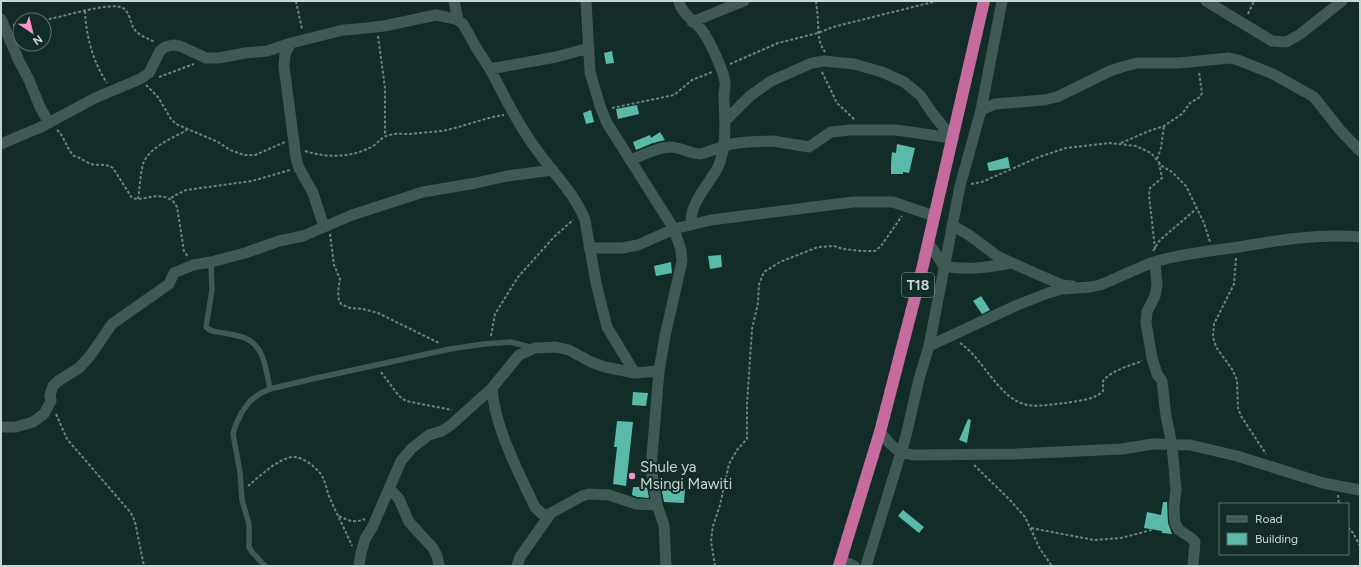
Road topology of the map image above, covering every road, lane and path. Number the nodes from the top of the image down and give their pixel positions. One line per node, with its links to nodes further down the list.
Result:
1 (296, 1): 21 (path)
2 (454, 1): 16 (street)
3 (586, 1): 24 (street)
4 (679, 1): 17 (street)
5 (744, 1): 17 (street)
6 (816, 1): 20 (path)
7 (937, 1): 20 (path)
8 (984, 1): 43 (highway, T18)
9 (1002, 1): 35 (street)
10 (1206, 1): 18 (street)
11 (1254, 1): 18 (path)
12 (1342, 1): 18 (street)
13 (85, 11): 14 (path); 23 (path); 33 (path)
14 (52, 18)
15 (1, 19): 38 (street)
16 (458, 20): 19 (street); 29 (street)
17 (692, 22): 30 (street)
18 (1244, 25)
19 (376, 27): 21 (street); 42 (path)
20 (818, 33): 27 (path); 30 (path)
21 (305, 40): 22 (street)
22 (291, 43): 25 (street); 44 (street)
23 (166, 47): 25 (street); 32 (street)
24 (589, 48): 29 (street); 34 (street)
25 (206, 58): 31 (path)
26 (818, 61): 27 (street); 37 (street); 41 (path)
27 (833, 62): 43 (street)
28 (1197, 62): 35 (street); 39 (path); 48 (street)
29 (490, 69): 36 (street)
30 (721, 69): 34 (path); 37 (street)
31 (156, 78)
32 (140, 79): 33 (street); 40 (path)
33 (113, 91): 38 (street)
34 (601, 110): 49 (street)
35 (981, 110): 54 (street)
36 (514, 116): 42 (path); 53 (street)
37 (725, 121): 47 (street)
38 (49, 123): 45 (street); 55 (path)
39 (1164, 126): 46 (path); 50 (path)
40 (187, 130): 44 (path); 55 (path)
41 (869, 130): 43 (street); 47 (street)
42 (385, 136): 44 (path)
43 (952, 138): 60 (highway, T18)
44 (294, 143): 52 (street)
45 (1, 144)
46 (1120, 144): 50 (path); 54 (path)
47 (723, 146): 49 (street); 61 (street)
48 (1360, 151)
49 (630, 160): 64 (street)
50 (1157, 160): 51 (path)
51 (1159, 162): 58 (path); 69 (path)
52 (299, 168): 56 (path); 63 (street)
53 (553, 170): 59 (street); 63 (street)
54 (960, 186): 62 (street)
55 (138, 199): 56 (path)
56 (171, 199): 74 (path)
57 (909, 208): 60 (street); 61 (street); 115 (path)
58 (1196, 209): 69 (path); 70 (path)
59 (582, 212): 68 (street); 78 (path)
60 (934, 216): 66 (highway, T18)
61 (691, 224): 64 (street)
62 (952, 225): 73 (street); 75 (street)
63 (326, 226): 72 (street); 81 (path)
64 (674, 229): 68 (street); 84 (street)
65 (1360, 237): 67 (street)
66 (928, 242): 75 (street); 91 (highway, T18)
67 (1235, 247): 70 (street); 95 (path)
68 (589, 248): 85 (street)
69 (1154, 249): 71 (path)
70 (1212, 250): 71 (street)
71 (1153, 258): 76 (street); 82 (street)
72 (211, 262): 74 (street); 87 (lane)
73 (1012, 263): 75 (street); 76 (street)
74 (193, 265): 88 (street)
75 (944, 266): 79 (street)
76 (1078, 287): 77 (street)
77 (950, 336): 79 (street); 82 (path)
78 (489, 344): 80 (lane); 81 (lane)
79 (929, 346): 93 (street)
80 (535, 348): 85 (street); 86 (street)
81 (450, 349): 83 (lane)
82 (1152, 358): 92 (street)
83 (376, 365): 87 (lane); 89 (path)
84 (659, 371): 85 (street); 99 (street)
85 (635, 373)
86 (492, 388): 89 (street); 102 (street)
87 (270, 390): 98 (lane)
88 (51, 401): 90 (street); 109 (path)
89 (463, 413): 96 (street)
90 (1, 427)
91 (880, 432): 93 (street); 108 (highway, T18)
92 (1172, 445): 94 (street); 95 (street); 119 (street)
93 (901, 452): 94 (street); 117 (street)
94 (961, 454): 104 (path)
95 (1277, 468): 97 (street)
96 (389, 488): 101 (street); 112 (street)
97 (1360, 490)
98 (241, 491): 100 (path); 110 (lane)
99 (657, 505): 102 (street); 114 (street)
100 (338, 515): 101 (path); 107 (path)
101 (378, 515): 111 (street)
102 (548, 516): 113 (street)
103 (1349, 527): 106 (path)
104 (1031, 528): 105 (path); 118 (path)
105 (1155, 529)
106 (1360, 546)
107 (352, 548)
108 (840, 563): 116 (street)
109 (144, 566)
110 (265, 566)
111 (359, 566)
112 (439, 566)
113 (517, 566)
114 (666, 566)
115 (715, 566)
116 (854, 566)
117 (866, 566)
118 (1052, 566)
119 (1193, 566)

